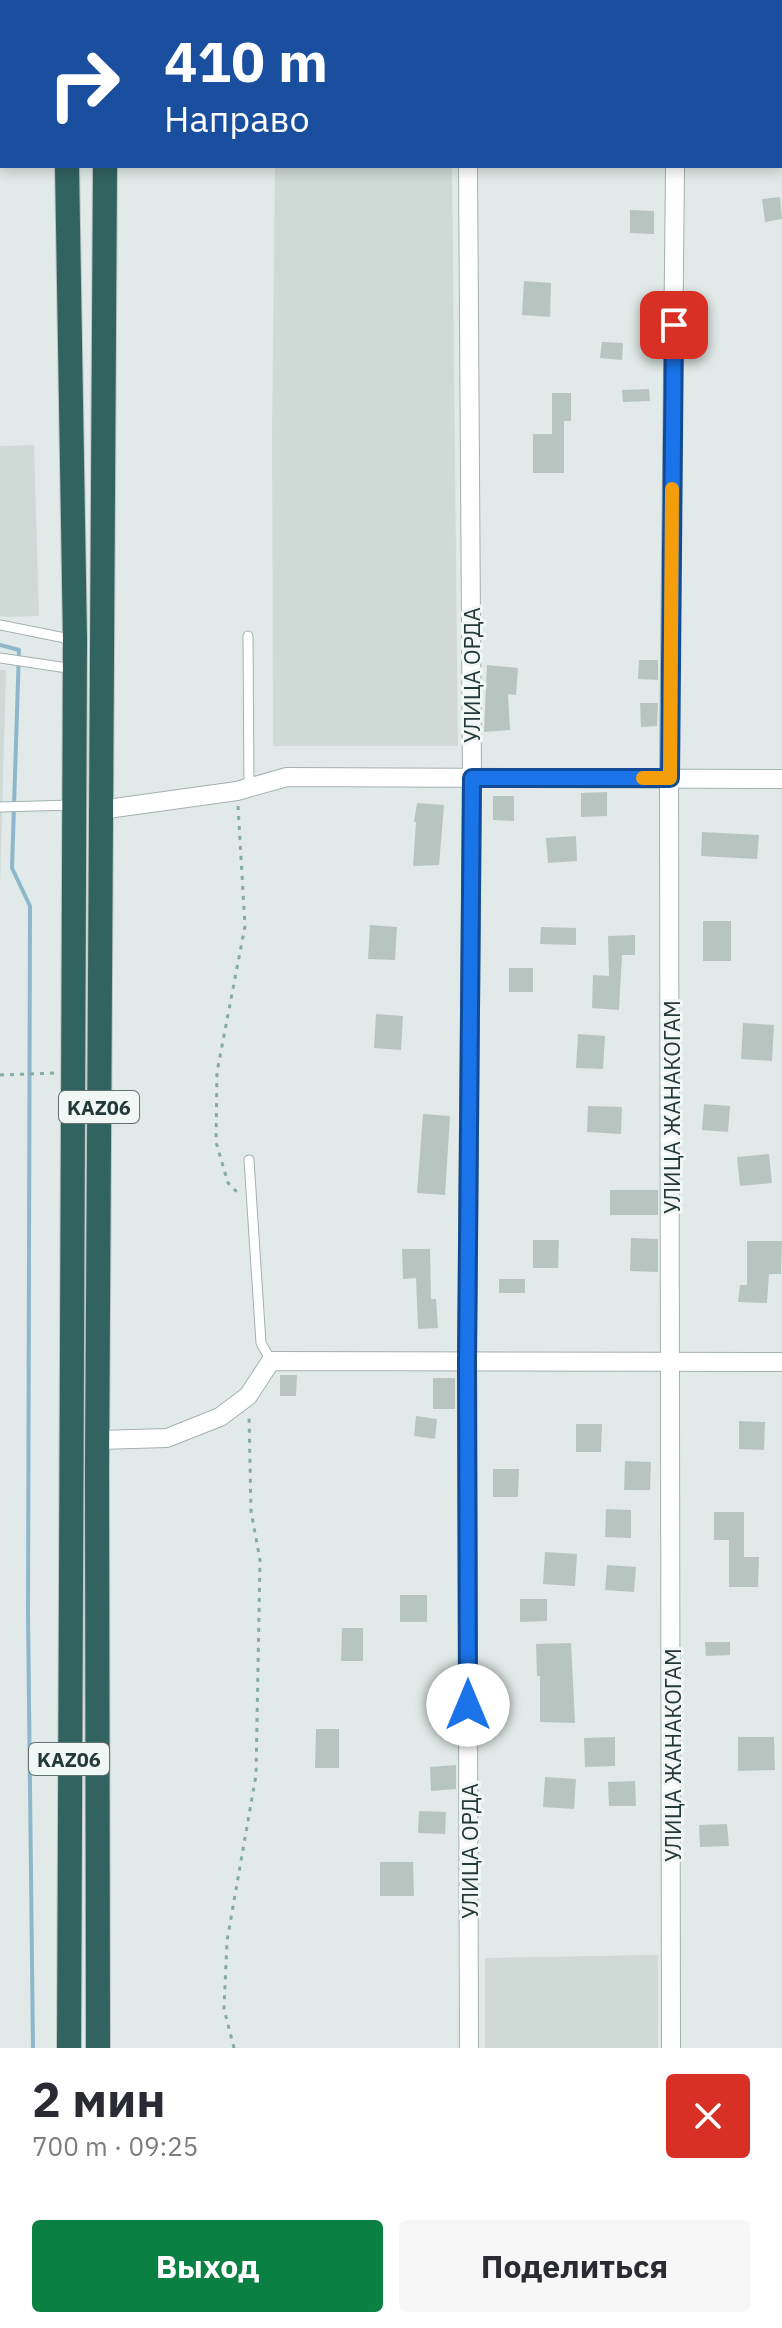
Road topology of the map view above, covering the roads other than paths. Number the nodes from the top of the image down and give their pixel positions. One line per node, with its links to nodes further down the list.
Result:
1 (67, 168): 7 (highway, KАZ06)
2 (105, 168): 16 (highway, KАZ06)
3 (468, 168): 10 (street, УЛИЦА ОРДА)
4 (675, 168): 11 (street, УЛИЦА ЖАНАКОГАМ)
5 (0, 625): 7 (lane)
6 (248, 636): 13 (lane)
7 (75, 640): 9 (highway, KАZ06)
8 (0, 658): 9 (lane)
9 (74, 669): 14 (highway, KАZ06)
10 (472, 778): 11 (street); 13 (street); 20 (street, УЛИЦА ОРДА)
11 (670, 778): 12 (street); 18 (street, УЛИЦА ЖАНАКОГАМ)
12 (782, 779)
13 (243, 789): 16 (street)
14 (73, 805): 15 (lane); 23 (highway, KАZ06)
15 (0, 807)
16 (100, 810): 22 (highway, KАZ06)
17 (249, 1160): 19 (lane)
18 (672, 1360): 20 (street); 21 (street); 28 (street, УЛИЦА ЖАНАКОГАМ)
19 (271, 1361): 20 (street); 22 (street)
20 (467, 1362): 27 (street, УЛИЦА ОРДА)
21 (782, 1362)
22 (98, 1440): 24 (highway, KАZ06)
23 (70, 1470): 24 (highway); 25 (highway, KАZ06)
24 (97, 1470): 26 (highway, KАZ06)
25 (69, 2048)
26 (98, 2048)
27 (469, 2048)
28 (671, 2048)

